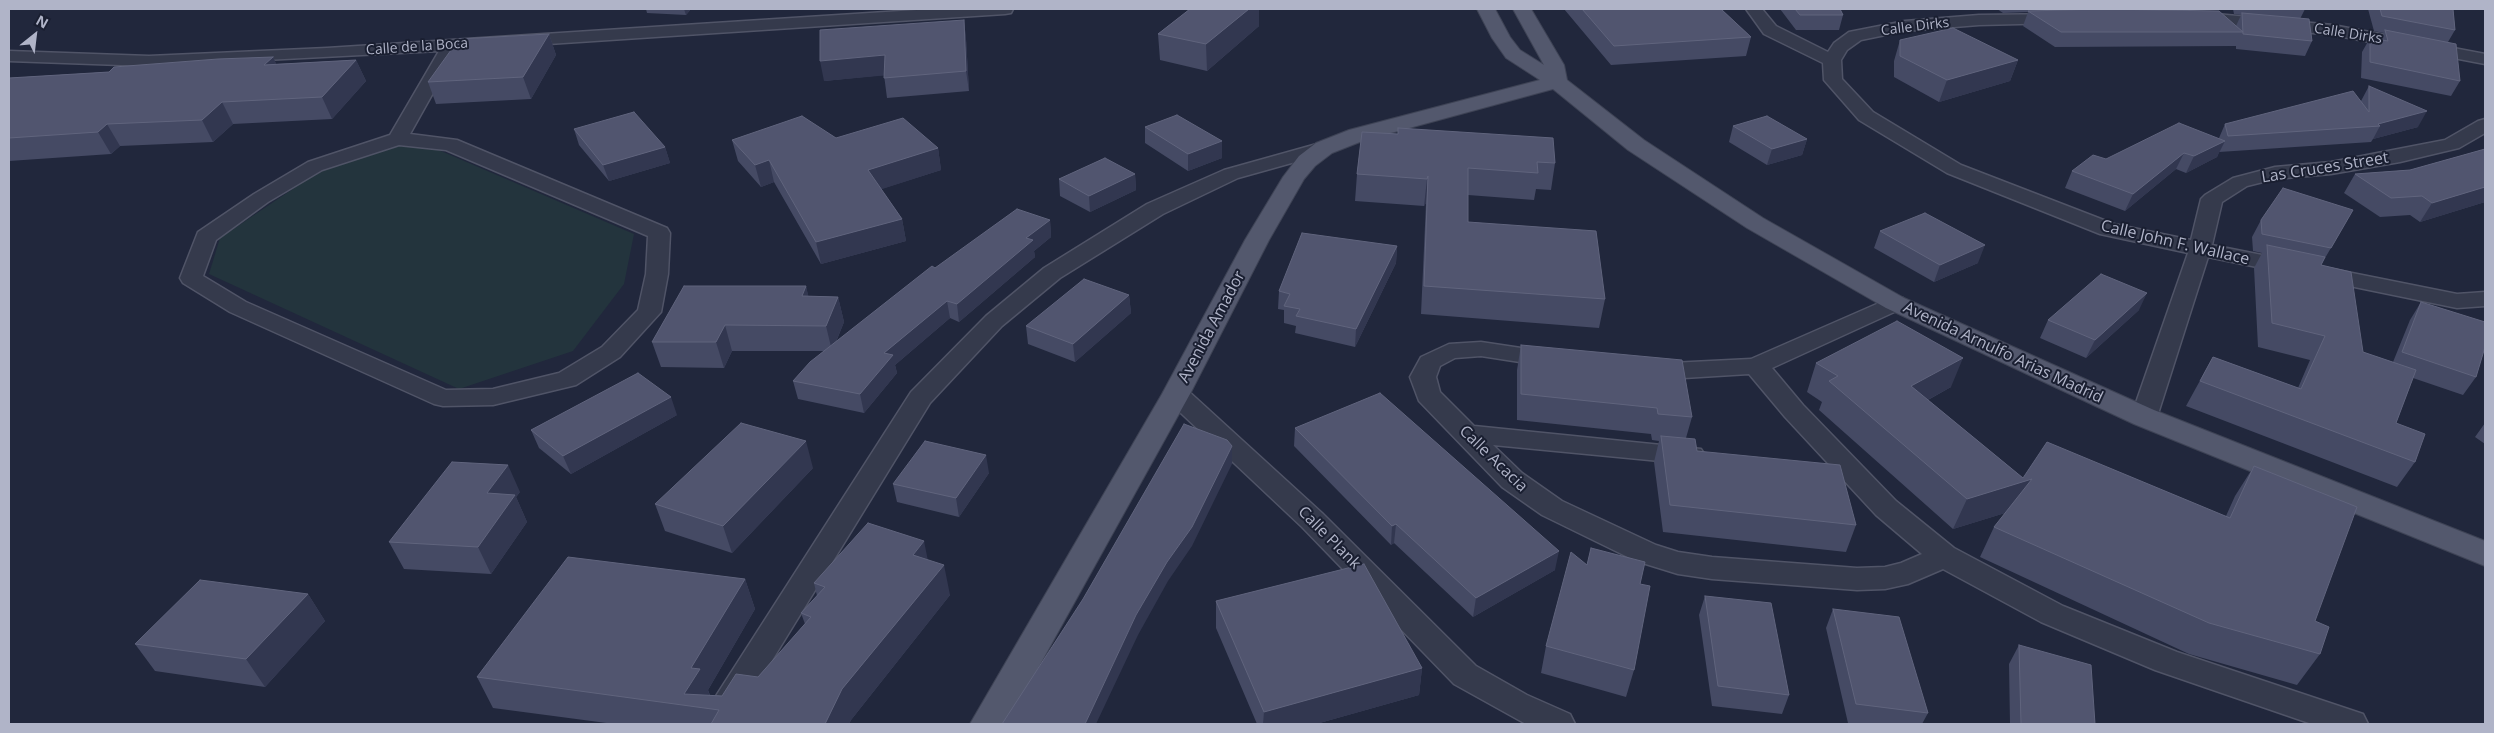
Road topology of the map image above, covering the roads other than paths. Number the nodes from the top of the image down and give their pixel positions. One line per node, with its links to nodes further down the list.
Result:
1 (726, 9): 8 (street)
2 (1005, 9): 8 (street, Calle de la Boca)
3 (1486, 9): 10 (main road, Avenida Arnulfo Arias Madrid)
4 (1522, 9): 14 (main road)
5 (1754, 9): 13 (street)
6 (2076, 17): 13 (street, Calle Dirks)
7 (2182, 17): 12 (street, Calle Dirks)
8 (708, 28): 9 (street, Calle de la Boca)
9 (451, 45): 11 (street, Calle de la Boca); 17 (street)
10 (1513, 54): 14 (main road, Avenida Arnulfo Arias Madrid); 15 (main road)
11 (9, 56)
12 (2485, 59)
13 (1832, 60): 19 (street, Calle John F. Wallace)
14 (1557, 82): 15 (main road, Avenida Amador); 22 (main road, Avenida Arnulfo Arias Madrid)
15 (1473, 104): 18 (main road, Avenida Amador)
16 (2485, 125): 19 (street, Las Cruces Street)
17 (398, 139): 17 (street)
18 (1324, 148): 27 (main road, Avenida Amador); 35 (street)
19 (2200, 249): 21 (street, Calle John F. Wallace); 28 (street, Las Cruces Street)
20 (2485, 299): 21 (street, Calle John F. Wallace)
21 (2457, 300): 23 (street)
22 (1895, 303): 25 (street); 28 (main road, Avenida Arnulfo Arias Madrid)
23 (2480, 324)
24 (1572, 362): 29 (street, Calle Acacia)
25 (1756, 366): 26 (street); 32 (street)
26 (1626, 369)
27 (1176, 394): 36 (main road, Avenida Amador); 37 (street, Calle Plank)
28 (2144, 417): 33 (main road, Avenida Arnulfo Arias Madrid)
29 (1467, 434): 30 (street); 34 (street, Calle Acacia)
30 (1713, 457)
31 (1811, 466): 32 (street)
32 (1851, 470): 34 (street)
33 (2485, 554)
34 (1944, 556): 38 (street)
35 (715, 724)
36 (988, 724)
37 (1558, 724)
38 (2351, 724)

